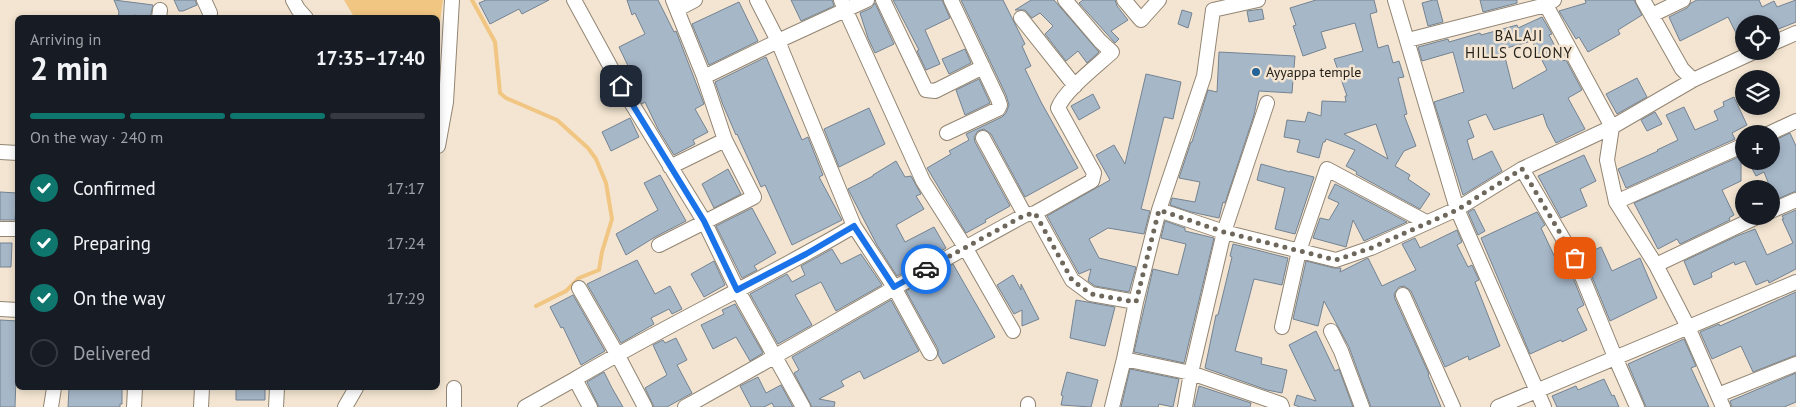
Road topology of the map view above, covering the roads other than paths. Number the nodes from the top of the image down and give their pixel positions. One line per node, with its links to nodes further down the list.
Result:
1 (204, 0): 21 (street)
2 (293, 0): 22 (street)
3 (452, 0): 34 (street)
4 (574, 0): 46 (street)
5 (695, 0): 18 (street)
6 (757, 0): 28 (street)
7 (867, 0): 20 (street)
8 (883, 0): 30 (street)
9 (951, 0): 30 (street)
10 (1065, 0): 33 (street)
11 (1124, 0): 12 (street)
12 (1159, 0)
13 (1258, 0): 19 (street)
14 (1395, 0): 26 (street)
15 (1643, 0): 23 (street)
16 (1683, 0): 23 (street)
17 (1550, 2): 26 (street); 38 (street)
18 (675, 4): 31 (street)
19 (1210, 5): 51 (street)
20 (843, 6): 28 (street); 62 (street)
21 (210, 13)
22 (303, 15)
23 (1652, 15): 32 (street)
24 (1020, 18): 33 (street)
25 (1796, 33): 27 (street)
26 (1408, 40): 52 (street)
27 (1780, 40)
28 (778, 41): 31 (street); 57 (street)
29 (1736, 60): 32 (street)
30 (983, 66): 40 (street)
31 (704, 77): 42 (street)
32 (1693, 80): 38 (street)
33 (1075, 86): 53 (street)
34 (442, 102): 37 (street)
35 (1267, 103): 60 (street)
36 (1796, 121): 39 (street)
37 (440, 124)
38 (1612, 127): 47 (street); 49 (street)
39 (1780, 128)
40 (947, 133)
41 (983, 138): 53 (street)
42 (725, 140): 46 (street); 54 (street)
43 (1735, 149): 49 (street)
44 (0, 152): 45 (street)
45 (15, 152)
46 (670, 166): 54 (street)
47 (1522, 169): 52 (street); 79 (street)
48 (1796, 200): 50 (street)
49 (1616, 202): 64 (street)
50 (1780, 207)
51 (1159, 210): 60 (street); 70 (street)
52 (1457, 210): 55 (street); 91 (street)
53 (1030, 214): 62 (street); 70 (street)
54 (704, 221): 61 (street); 68 (street)
55 (1426, 222): 63 (street); 63 (street)
56 (1740, 225): 64 (street)
57 (854, 226): 66 (street); 68 (street)
58 (0, 229): 59 (street)
59 (15, 229)
60 (1224, 232): 63 (street); 83 (street)
61 (659, 245)
62 (965, 247): 66 (street); 75 (street)
63 (1299, 251): 73 (street)
64 (1656, 265): 74 (street)
65 (1796, 282): 74 (street)
66 (894, 287): 77 (street); 80 (street)
67 (579, 288): 78 (street)
68 (737, 290): 78 (street); 80 (street)
69 (1403, 296): 108 (street)
70 (1136, 302): 81 (street)
71 (0, 309): 72 (street)
72 (15, 310)
73 (1282, 327)
74 (1688, 327): 79 (street); 92 (street)
75 (1012, 331)
76 (1331, 331): 107 (street)
77 (930, 353)
78 (617, 354): 84 (street); 101 (street)
79 (1615, 357): 91 (street); 111 (street)
80 (774, 358): 102 (street); 103 (street)
81 (1124, 359): 83 (street); 104 (street)
82 (1796, 364): 92 (street)
83 (1191, 373): 105 (street); 106 (street)
84 (575, 380): 99 (street); 100 (street)
85 (454, 388): 98 (street)
86 (54, 390): 93 (street)
87 (135, 390): 94 (street)
88 (202, 390): 95 (street)
89 (277, 390): 96 (street)
90 (355, 390): 97 (street)
91 (1536, 391): 109 (street); 110 (street)
92 (1721, 401)
93 (51, 407)
94 (134, 407)
95 (201, 407)
96 (276, 407)
97 (345, 407)
98 (454, 407)
99 (525, 407)
100 (590, 407)
101 (645, 407)
102 (685, 407)
103 (803, 407)
104 (1112, 407)
105 (1185, 407)
106 (1282, 407)
107 (1362, 407)
108 (1453, 407)
109 (1498, 407)
110 (1544, 407)
111 (1637, 407)

